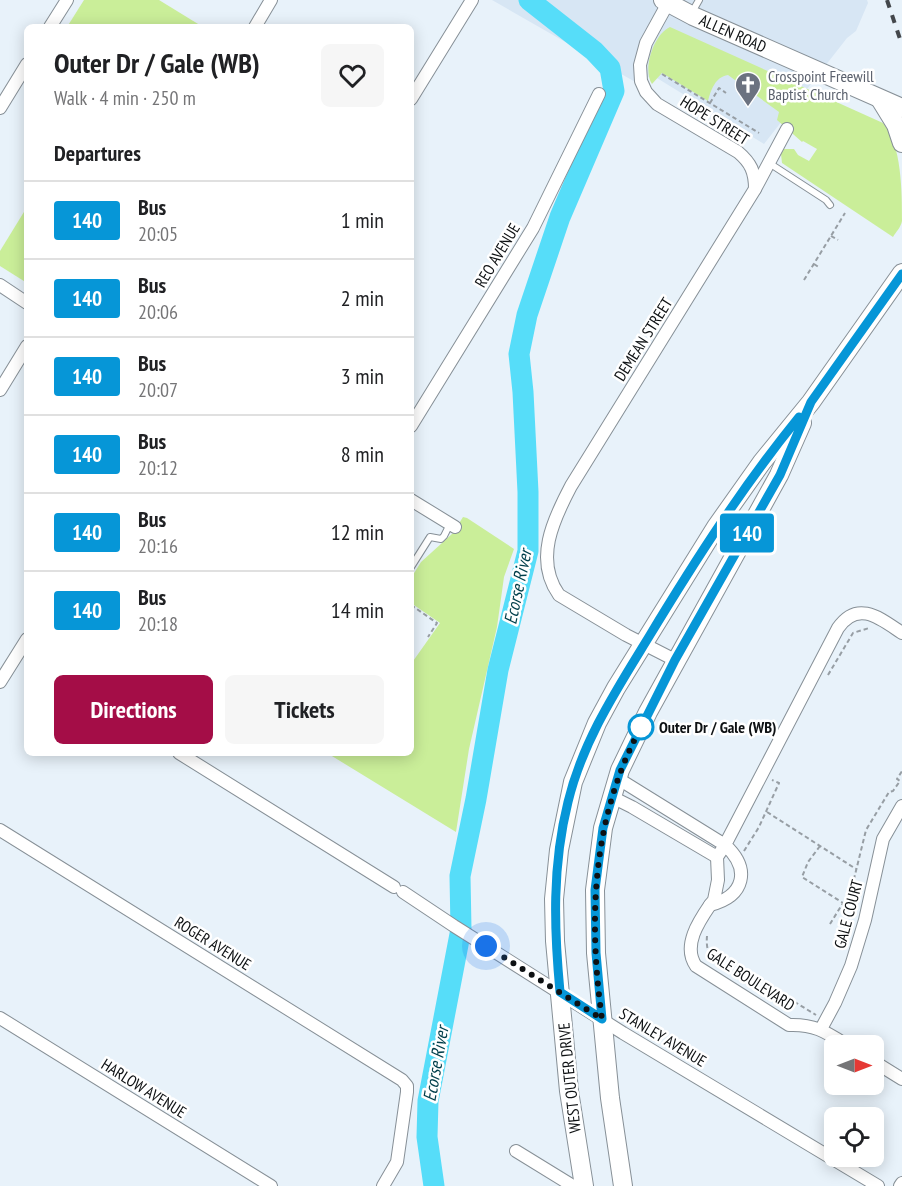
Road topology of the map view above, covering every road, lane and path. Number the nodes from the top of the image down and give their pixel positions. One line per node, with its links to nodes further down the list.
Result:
1 (67, 0): 6 (street)
2 (271, 0): 7 (street)
3 (472, 0): 11 (street)
4 (665, 1): 5 (main road, ALLEN ROAD); 21 (street, HOPE STREET)
5 (695, 7): 13 (main road, ALLEN ROAD)
6 (52, 24)
7 (257, 24)
8 (24, 69): 15 (street)
9 (662, 74): 14 (path)
10 (726, 93): 14 (path)
11 (414, 94)
12 (599, 94): 35 (street, REO AVENUE)
13 (880, 99): 16 (main road, ALLEN ROAD); 19 (main road)
14 (710, 103): 18 (path)
15 (0, 108)
16 (902, 108)
17 (787, 129): 20 (street, DEMEAN STREET)
18 (759, 134)
19 (902, 142)
20 (769, 163): 21 (street, DEMEAN STREET); 22 (lane)
21 (755, 189): 43 (street, DEMEAN STREET)
22 (830, 205)
23 (845, 213): 24 (path)
24 (831, 236): 25 (path); 26 (path)
25 (838, 240)
26 (814, 264): 27 (path); 29 (path)
27 (820, 268)
28 (902, 273): 34 (main road)
29 (804, 280)
30 (0, 285): 31 (street)
31 (24, 301)
32 (24, 351): 33 (street)
33 (0, 390)
34 (811, 402): 43 (main road, WEST OUTER DRIVE); 45 (main road)
35 (414, 421)
36 (414, 502): 37 (street)
37 (453, 526): 38 (lane)
38 (414, 562)
39 (414, 607): 42 (path)
40 (876, 630): 46 (path)
41 (902, 633): 56 (street)
42 (428, 637)
43 (644, 644): 45 (street); 66 (main road, WEST OUTER DRIVE)
44 (22, 656): 47 (street)
45 (675, 660): 50 (main road)
46 (824, 681)
47 (0, 682)
48 (184, 756): 66 (street, STANLEY AVENUE)
49 (902, 771): 60 (path)
50 (617, 778): 52 (main road); 56 (street)
51 (768, 778): 54 (path)
52 (612, 797): 58 (street); 69 (main road)
53 (902, 806): 70 (street, GALE COURT)
54 (766, 811): 57 (path); 59 (path)
55 (0, 830): 76 (street, ROGER AVENUE)
56 (725, 845): 58 (street); 62 (street)
57 (820, 846): 60 (path); 63 (path)
58 (717, 857): 62 (street, GALE BOULEVARD)
59 (740, 858)
60 (856, 868): 61 (path)
61 (852, 887)
62 (710, 905): 70 (street, GALE BOULEVARD)
63 (830, 924)
64 (707, 930): 65 (path)
65 (719, 965)
66 (560, 992): 69 (street, STANLEY AVENUE); 78 (main road, WEST OUTER DRIVE)
67 (785, 1008): 70 (path)
68 (0, 1018): 75 (street, HARLOW AVENUE)
69 (602, 1019): 79 (main road); 80 (street, STANLEY AVENUE)
70 (821, 1023): 71 (street, GALE BOULEVARD)
71 (835, 1035)
72 (884, 1068): 73 (street)
73 (902, 1079)
74 (516, 1151): 77 (street)
75 (270, 1186)
76 (383, 1186)
77 (573, 1186)
78 (584, 1186)
79 (623, 1186)
80 (878, 1186)

